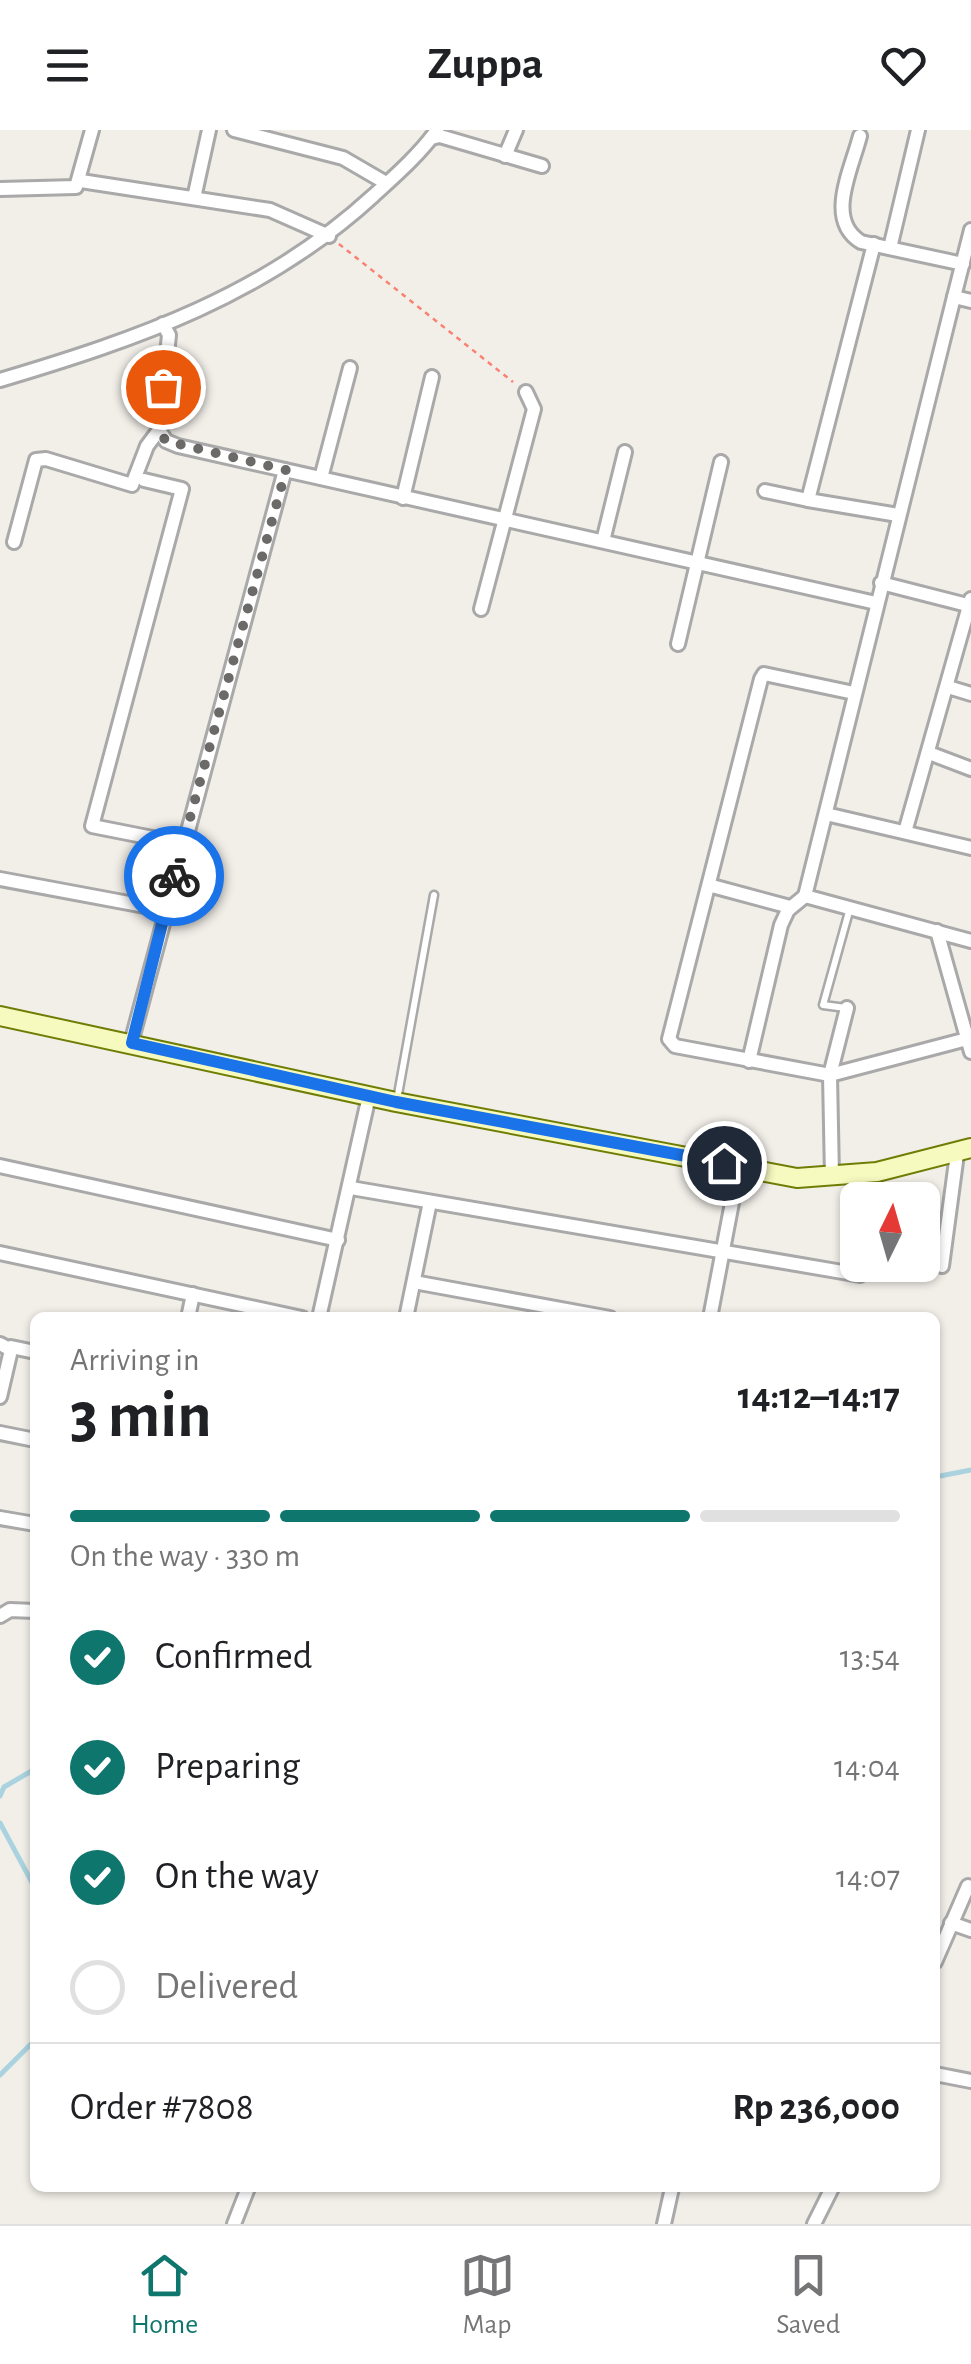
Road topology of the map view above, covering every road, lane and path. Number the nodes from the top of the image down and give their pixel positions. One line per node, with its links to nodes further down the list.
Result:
1 (92, 130): 10 (street)
2 (209, 130): 13 (street)
3 (234, 130): 11 (street)
4 (516, 130): 8 (street)
5 (918, 130): 17 (street)
6 (434, 134): 8 (street); 11 (street)
7 (860, 136): 16 (street)
8 (505, 156): 9 (street)
9 (542, 166)
10 (81, 181): 12 (street); 13 (street)
11 (386, 183): 15 (street)
12 (0, 190)
13 (194, 198): 15 (street)
14 (971, 230): 18 (street)
15 (329, 236): 21 (street); 25 (path)
16 (874, 244): 17 (street); 34 (street)
17 (890, 248): 18 (street)
18 (963, 264): 19 (street)
19 (954, 297): 20 (street); 35 (street)
20 (971, 300)
21 (164, 324): 24 (street); 26 (street)
22 (350, 368): 30 (street)
23 (432, 377): 33 (street)
24 (0, 380)
25 (526, 392): 36 (street)
26 (158, 430): 29 (street); 38 (street)
27 (626, 452): 37 (street)
28 (721, 462): 39 (street)
29 (286, 470): 30 (street); 52 (street)
30 (321, 478): 33 (street)
31 (144, 480): 52 (street)
32 (765, 491): 34 (street)
33 (403, 498): 36 (street)
34 (808, 500): 35 (street)
35 (898, 515): 40 (street)
36 (502, 521): 37 (street); 43 (street)
37 (603, 541): 39 (street)
38 (14, 542)
39 (695, 561): 41 (street); 44 (street)
40 (881, 583): 41 (street); 42 (street)
41 (876, 604): 46 (street)
42 (970, 604): 45 (street)
43 (481, 609)
44 (678, 644)
45 (948, 687): 47 (street); 48 (street)
46 (854, 693): 50 (street); 55 (street)
47 (971, 694)
48 (929, 753): 49 (street); 51 (street)
49 (971, 769)
50 (826, 814): 51 (street); 57 (street)
51 (905, 832): 53 (street)
52 (183, 844): 60 (street)
53 (971, 848)
54 (0, 879): 60 (street)
55 (712, 886): 58 (street); 67 (street)
56 (434, 895): 70 (lane)
57 (806, 896): 58 (street); 59 (street)
58 (790, 906): 67 (street)
59 (850, 907): 61 (street); 63 (lane)
60 (166, 910): 65 (street)
61 (937, 931): 62 (street); 66 (street)
62 (971, 941)
63 (847, 1008): 68 (street)
64 (0, 1016): 65 (main road)
65 (132, 1043): 69 (main road)
66 (969, 1046): 68 (street)
67 (749, 1061): 68 (street)
68 (830, 1074): 74 (street)
69 (370, 1096): 70 (main road); 75 (street)
70 (396, 1102): 73 (main road)
71 (964, 1151): 74 (main road); 80 (street)
72 (0, 1166): 77 (street)
73 (738, 1166): 74 (main road); 79 (street)
74 (832, 1177)
75 (351, 1188): 76 (street); 77 (street)
76 (430, 1202): 79 (street); 82 (street)
77 (338, 1240): 86 (street)
78 (0, 1253): 83 (street)
79 (722, 1253): 81 (street); 89 (street)
80 (942, 1266)
81 (840, 1272)
82 (414, 1282): 87 (street); 88 (street)
83 (193, 1294): 84 (street); 85 (street)
84 (189, 1312)
85 (275, 1312)
86 (320, 1312)
87 (407, 1312)
88 (577, 1312)
89 (711, 1312)
90 (5, 1346): 91 (street); 92 (street)
91 (30, 1351)
92 (0, 1397)
93 (0, 1432): 94 (street)
94 (30, 1439)
95 (0, 1518): 96 (street)
96 (30, 1523)
97 (30, 1612): 98 (street)
98 (0, 1616)
99 (968, 1886): 100 (street)
100 (951, 1923): 101 (street); 102 (street)
101 (971, 1930)
102 (940, 1950)
103 (940, 2075): 104 (street)
104 (971, 2081)
105 (246, 2192): 108 (street)
106 (671, 2192): 109 (street)
107 (830, 2192): 110 (street)
108 (234, 2224)
109 (664, 2224)
110 (814, 2224)

